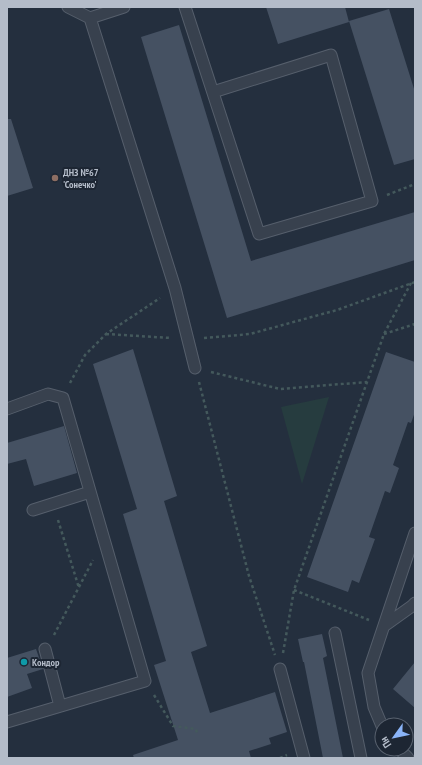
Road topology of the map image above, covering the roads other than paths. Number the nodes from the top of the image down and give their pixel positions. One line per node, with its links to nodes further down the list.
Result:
1 (68, 7): 4 (lane)
2 (124, 7): 4 (lane)
3 (185, 7): 5 (lane)
4 (90, 18): 6 (lane)
5 (213, 92): 5 (lane)
6 (195, 368)
7 (7, 409): 8 (lane)
8 (90, 492): 9 (lane); 16 (lane)
9 (33, 510)
10 (415, 533): 12 (lane)
11 (415, 603): 12 (lane)
12 (384, 626): 17 (lane)
13 (335, 633): 20 (lane)
14 (45, 649): 16 (lane)
15 (280, 669): 19 (lane)
16 (60, 706): 18 (lane)
17 (378, 717)
18 (7, 722)
19 (301, 754)
20 (361, 758)

